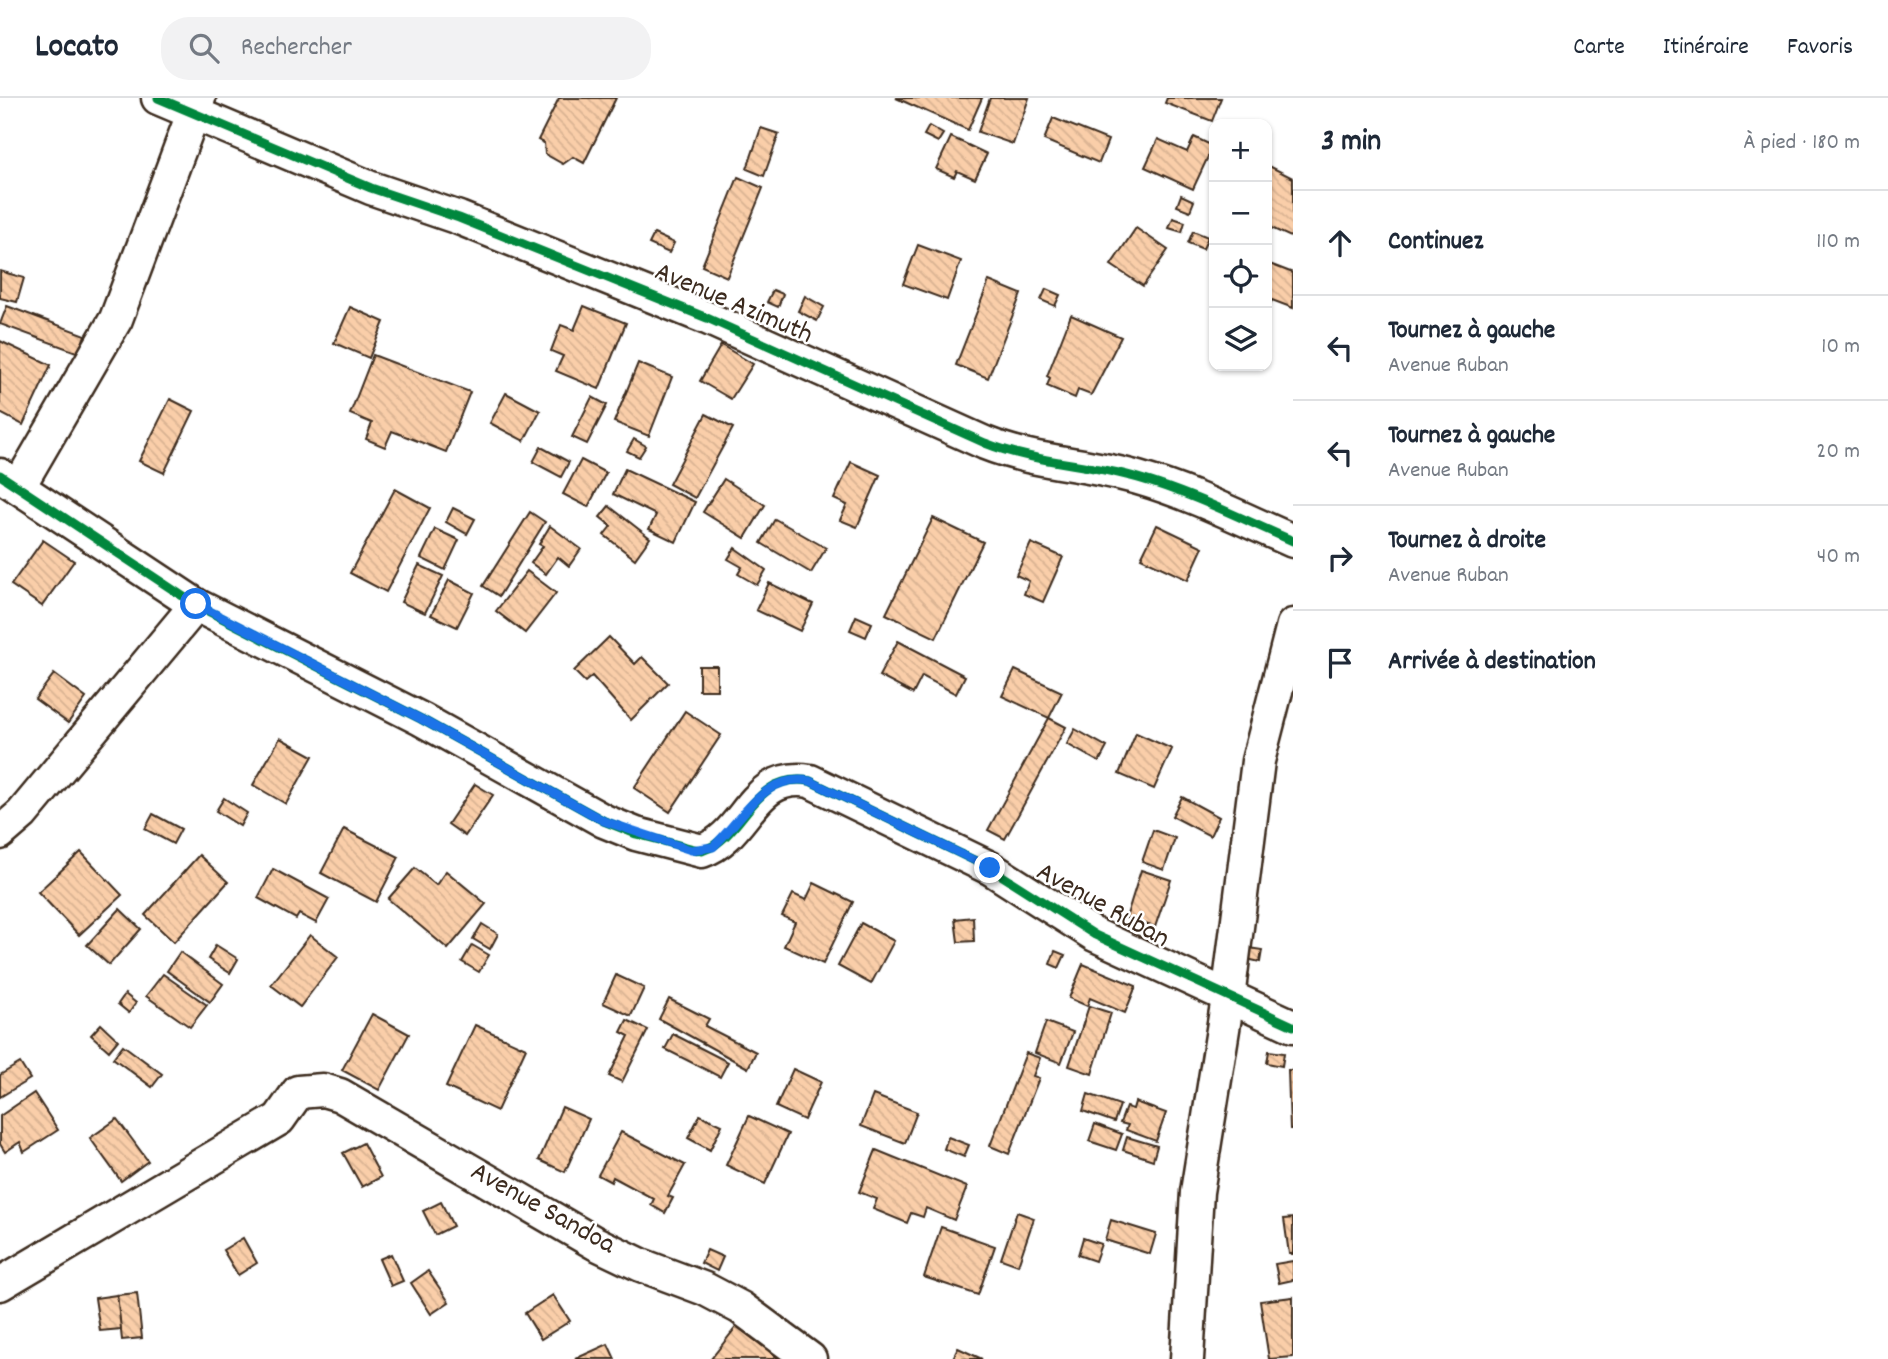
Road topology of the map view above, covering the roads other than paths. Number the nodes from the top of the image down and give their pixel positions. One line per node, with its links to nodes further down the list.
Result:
1 (158, 98): 2 (street, Avenue Azimuth)
2 (195, 104): 3 (street); 4 (street, Avenue Azimuth)
3 (10, 481): 5 (street, Avenue Ruban)
4 (1293, 541)
5 (196, 604): 7 (street); 8 (street, Avenue Ruban)
6 (1293, 625): 8 (street)
7 (0, 833)
8 (1228, 998): 9 (street, Avenue Ruban); 12 (street)
9 (1293, 1026)
10 (0, 1284): 11 (street, Avenue Sandoa)
11 (810, 1359)
12 (1187, 1359)

